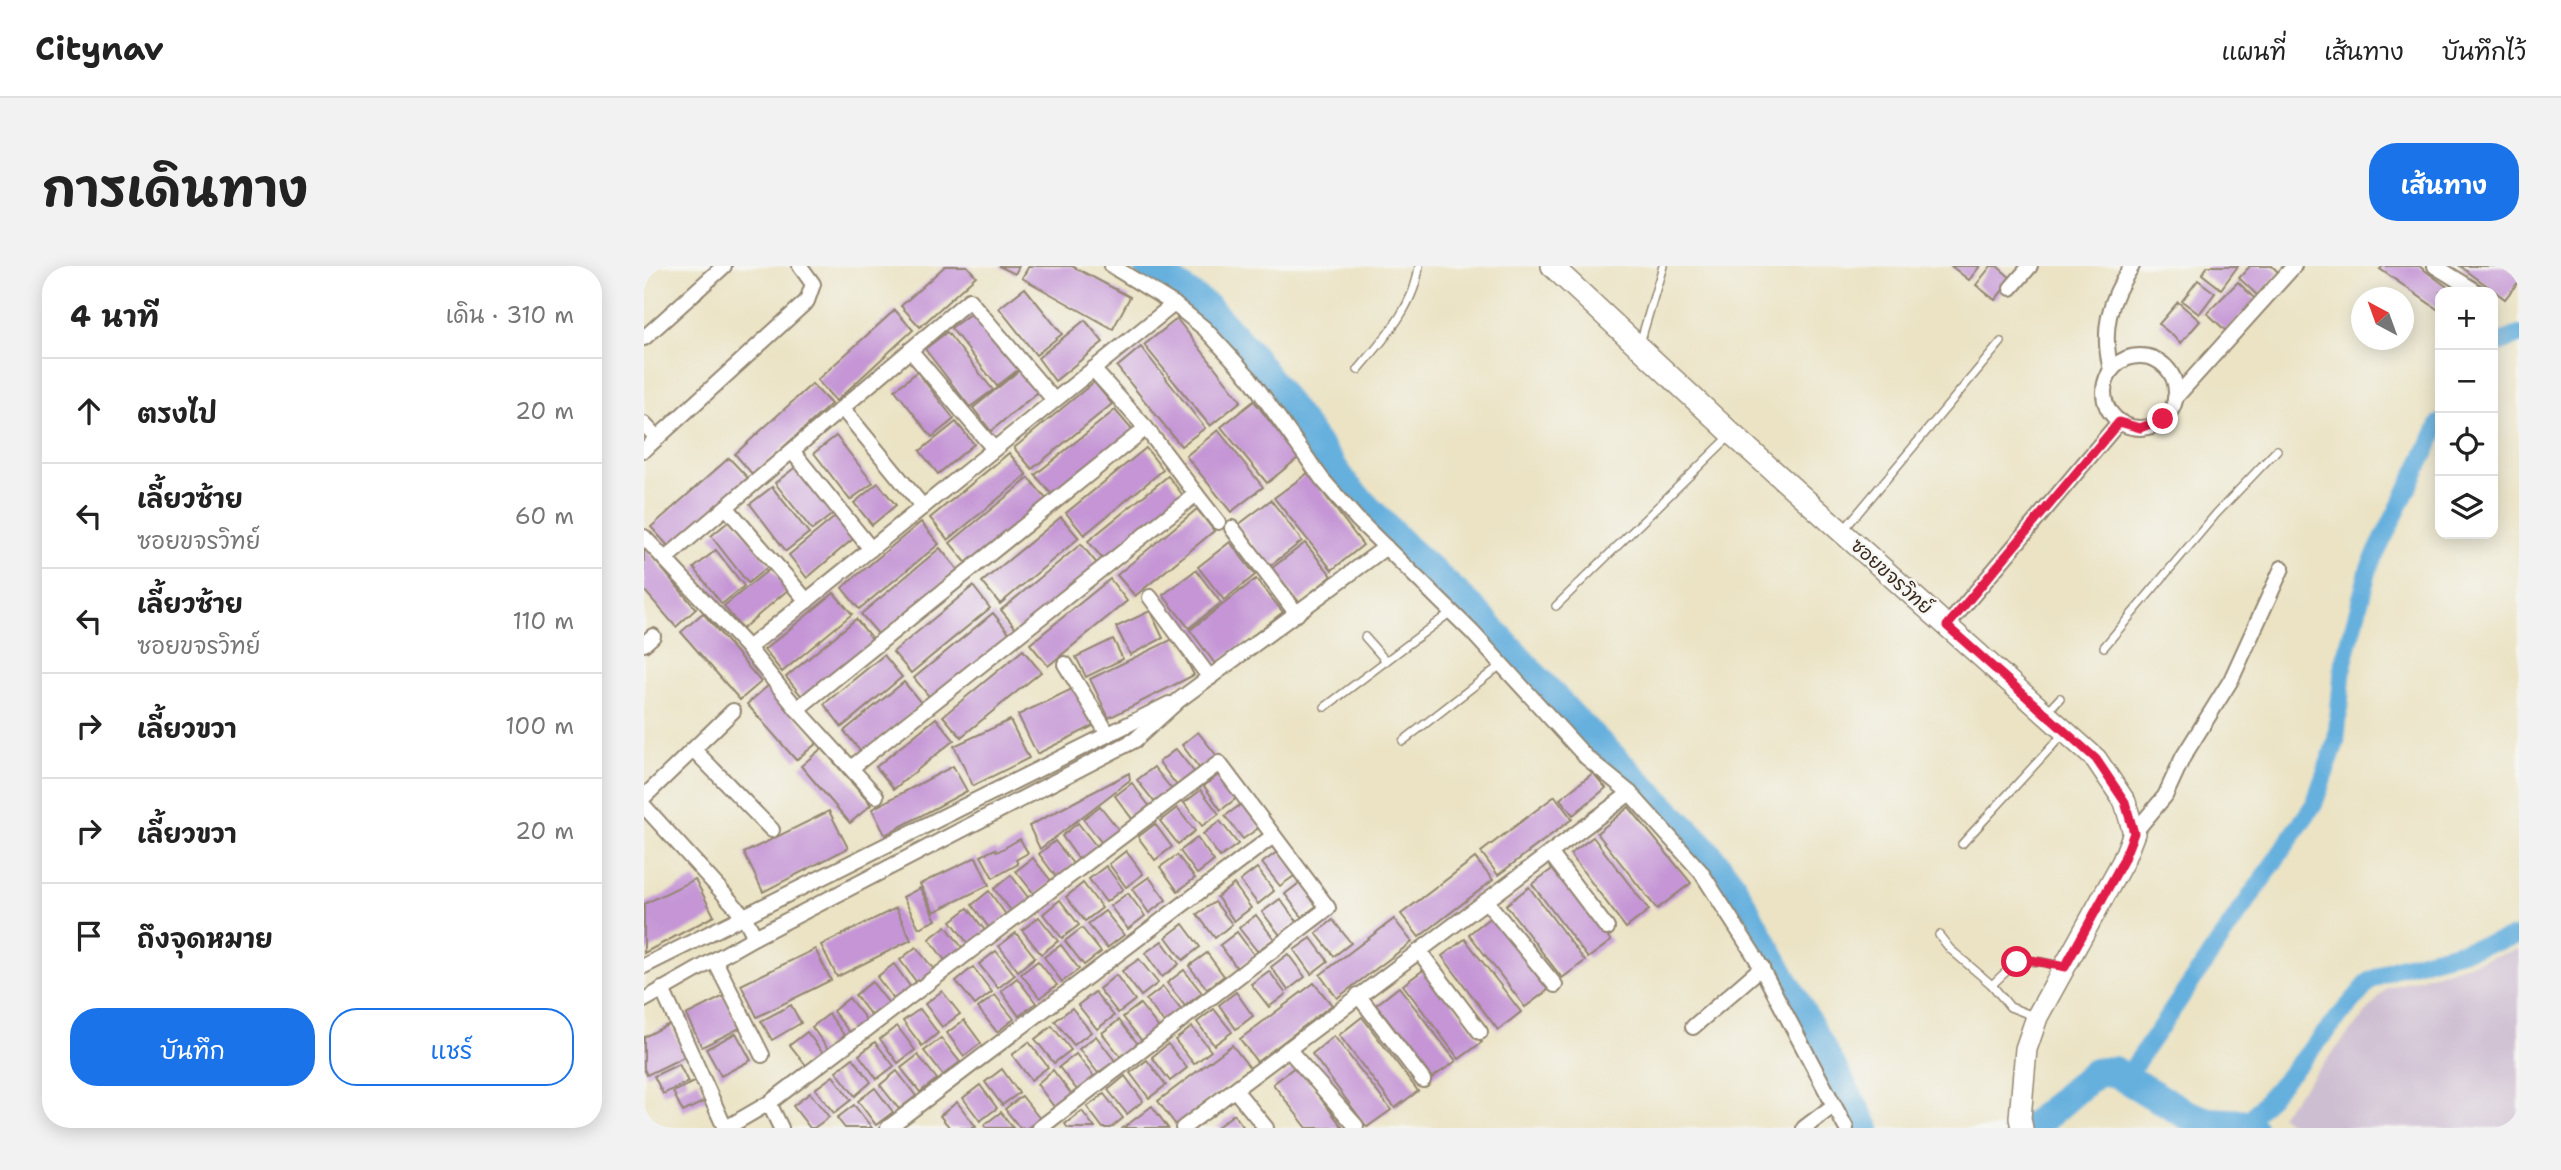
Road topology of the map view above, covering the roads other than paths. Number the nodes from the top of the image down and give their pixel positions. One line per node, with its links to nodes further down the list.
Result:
1 (724, 266): 14 (street)
2 (800, 266): 28 (street)
3 (1112, 266): 13 (street)
4 (1419, 266): 19 (lane)
5 (1552, 266): 16 (street, ซอยขจรวิทย์)
6 (1662, 266): 16 (lane)
7 (2030, 266): 12 (street)
8 (2132, 266): 20 (street)
9 (2294, 266): 21 (street)
10 (2435, 266): 11 (street)
11 (2469, 287)
12 (2011, 288)
13 (1174, 304): 18 (street); 40 (street)
14 (644, 338)
15 (2001, 342): 38 (lane)
16 (1639, 347): 27 (street, ซอยขจรวิทย์)
17 (910, 350): 22 (street); 23 (street); 29 (street)
18 (1093, 369): 22 (street); 26 (street)
19 (1358, 370)
20 (2111, 370): 21 (street); 24 (street)
21 (2175, 398): 24 (street)
22 (1054, 400): 29 (street)
23 (842, 408): 32 (street); 35 (street)
24 (2119, 422): 49 (street)
25 (644, 424): 28 (street)
26 (1146, 428): 33 (street); 60 (street)
27 (1732, 434): 38 (street, ซอยขจรวิทย์); 46 (lane)
28 (657, 438): 30 (street)
29 (995, 449): 35 (street)
30 (644, 450)
31 (2277, 450): 51 (lane)
32 (792, 451): 34 (street); 41 (street)
33 (1196, 494): 36 (street); 67 (street)
34 (726, 507): 42 (street); 45 (street)
35 (923, 507): 41 (street)
36 (1218, 522)
37 (1232, 528): 48 (street)
38 (1842, 532): 49 (street, ซอยขจรวิทย์)
39 (644, 537): 42 (street)
40 (1386, 547): 47 (street); 48 (street)
41 (871, 549): 45 (street)
42 (665, 559): 52 (street)
43 (2282, 568): 73 (street)
44 (1150, 597): 56 (street)
45 (807, 601): 52 (street)
46 (1556, 606)
47 (1452, 612): 53 (lane); 55 (street)
48 (1297, 614): 56 (street)
49 (1947, 626): 62 (street, ซอยขจรวิทย์)
50 (1365, 637): 53 (lane)
51 (2104, 647)
52 (748, 648): 60 (street)
53 (1386, 661): 59 (lane)
54 (1065, 664): 64 (street)
55 (1502, 665): 65 (lane); 68 (street)
56 (1210, 678): 58 (street)
57 (2060, 698): 62 (lane)
58 (1180, 700): 64 (street); 81 (street)
59 (1325, 707)
60 (797, 709): 67 (street)
61 (733, 711): 66 (street)
62 (2045, 714): 63 (street, ซอยขจรวิทย์)
63 (2065, 731): 73 (street, ซอยขจรวิทย์); 75 (lane)
64 (1108, 734): 78 (street)
65 (1403, 741)
66 (695, 751): 70 (street); 72 (street)
67 (851, 768): 69 (street)
68 (1630, 793): 76 (street); 85 (street)
69 (876, 796)
70 (644, 797)
71 (644, 806): 78 (street)
72 (772, 830)
73 (2134, 833): 86 (street)
74 (1273, 836): 99 (street); 106 (street); 107 (street)
75 (1962, 844)
76 (1550, 853): 77 (street); 79 (street)
77 (1486, 901): 82 (street); 87 (street)
78 (744, 916): 81 (street); 84 (street)
79 (1607, 928)
80 (1939, 935): 88 (lane)
81 (755, 937): 83 (street)
82 (1419, 951): 90 (street); 94 (street)
83 (715, 961): 89 (street); 96 (street)
84 (644, 966)
85 (1762, 967): 93 (street); 100 (street)
86 (2065, 967): 88 (lane); 92 (street)
87 (1555, 985)
88 (1992, 985): 92 (lane)
89 (662, 989): 91 (street); 104 (street)
90 (1358, 995): 95 (street); 97 (street)
91 (644, 1000)
92 (2037, 1017): 101 (street)
93 (1693, 1027)
94 (1480, 1032)
95 (1289, 1049): 98 (street); 103 (street)
96 (762, 1055)
97 (1423, 1080)
98 (1234, 1090): 102 (street); 108 (street)
99 (769, 1103): 104 (street); 105 (street)
100 (1833, 1106): 109 (street); 110 (street)
101 (2021, 1123)
102 (1189, 1126)
103 (1356, 1126)
104 (726, 1128)
105 (781, 1128)
106 (888, 1128)
107 (1040, 1128)
108 (1266, 1128)
109 (1804, 1128)
110 (1846, 1128)

